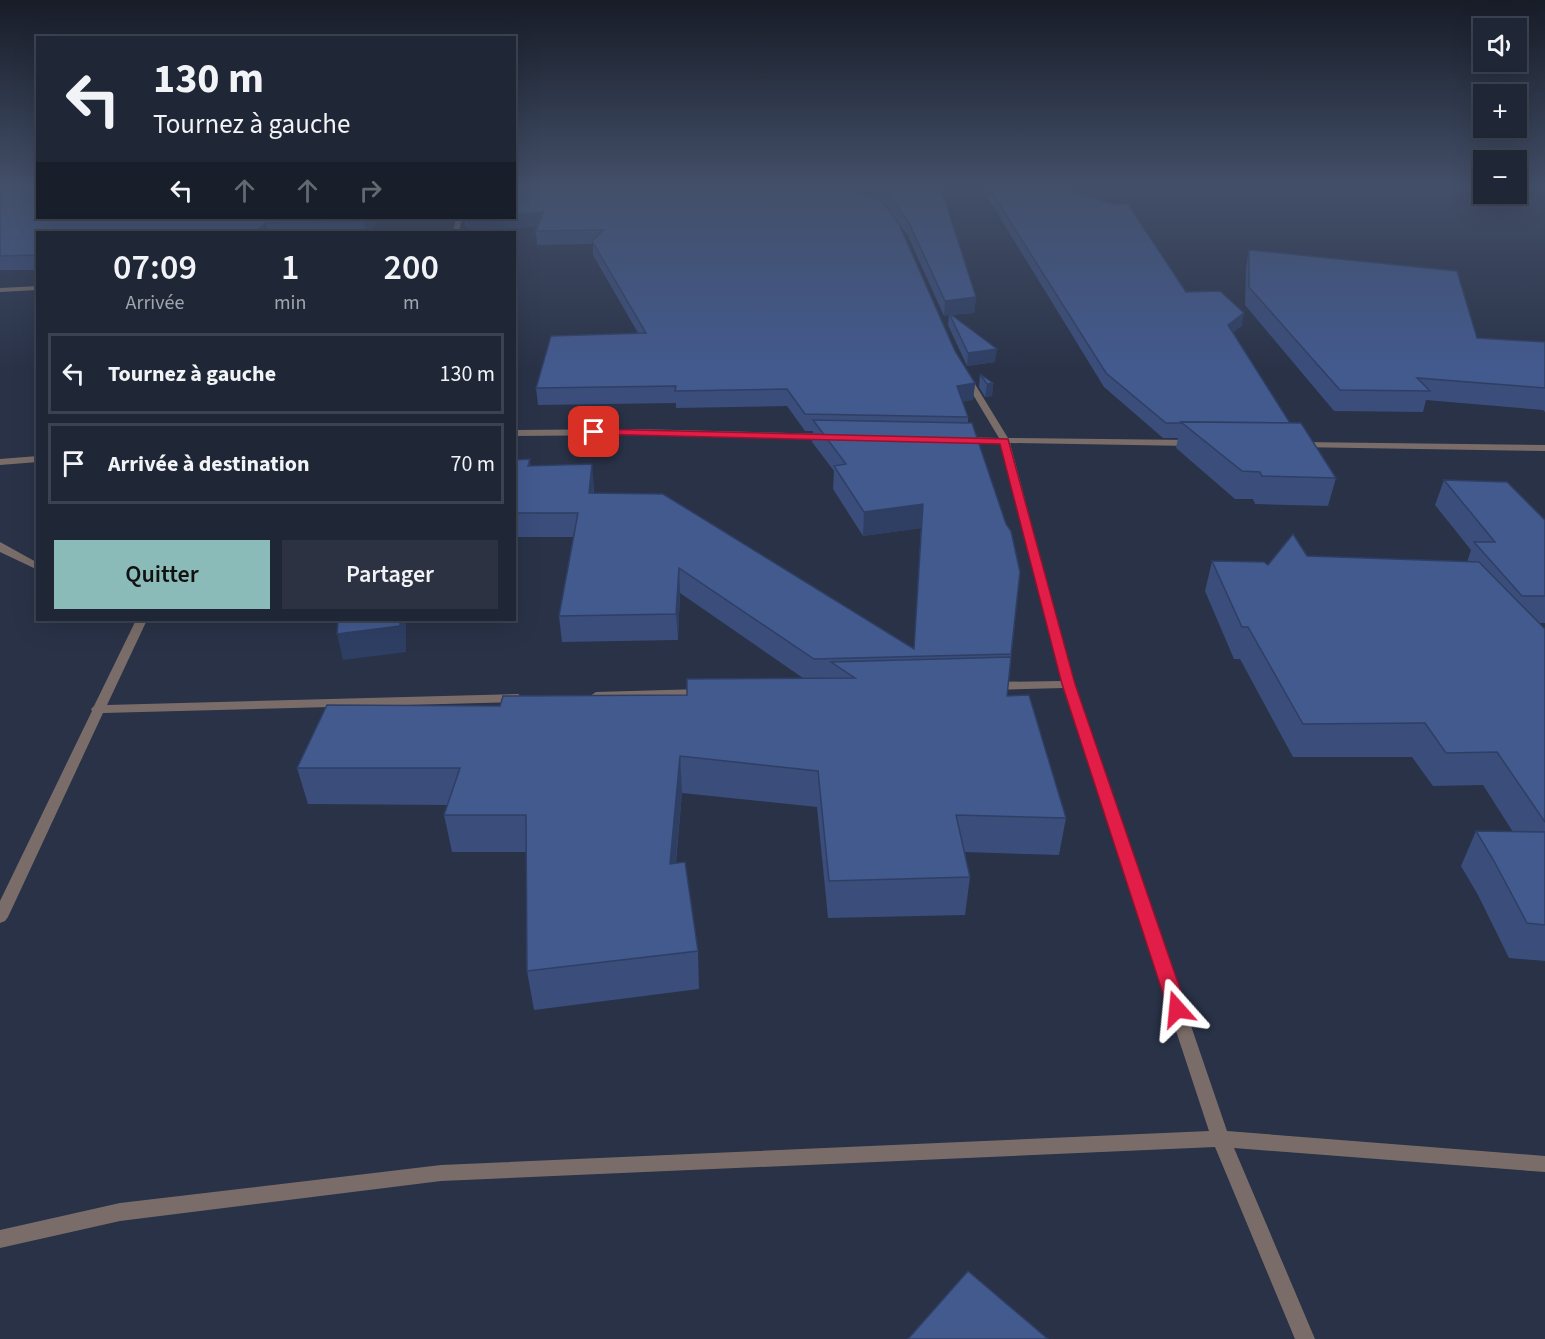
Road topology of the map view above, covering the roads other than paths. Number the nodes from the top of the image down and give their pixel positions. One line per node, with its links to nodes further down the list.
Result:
1 (36, 288): 2 (street)
2 (0, 290)
3 (963, 372): 7 (street)
4 (516, 433): 5 (street)
5 (839, 437)
6 (957, 440): 7 (street)
7 (1005, 441): 8 (street); 16 (street)
8 (1204, 444)
9 (1287, 445): 10 (street)
10 (1545, 448)
11 (36, 459): 12 (street)
12 (0, 462)
13 (0, 545): 14 (street)
14 (36, 566)
15 (141, 621): 21 (street)
16 (1068, 684): 17 (street); 23 (street)
17 (974, 686)
18 (713, 693): 19 (street)
19 (583, 696)
20 (535, 698): 21 (street)
21 (97, 709): 22 (street)
22 (0, 917)
23 (1221, 1139): 24 (street); 25 (street); 26 (street)
24 (1545, 1164)
25 (0, 1239)
26 (1305, 1339)

